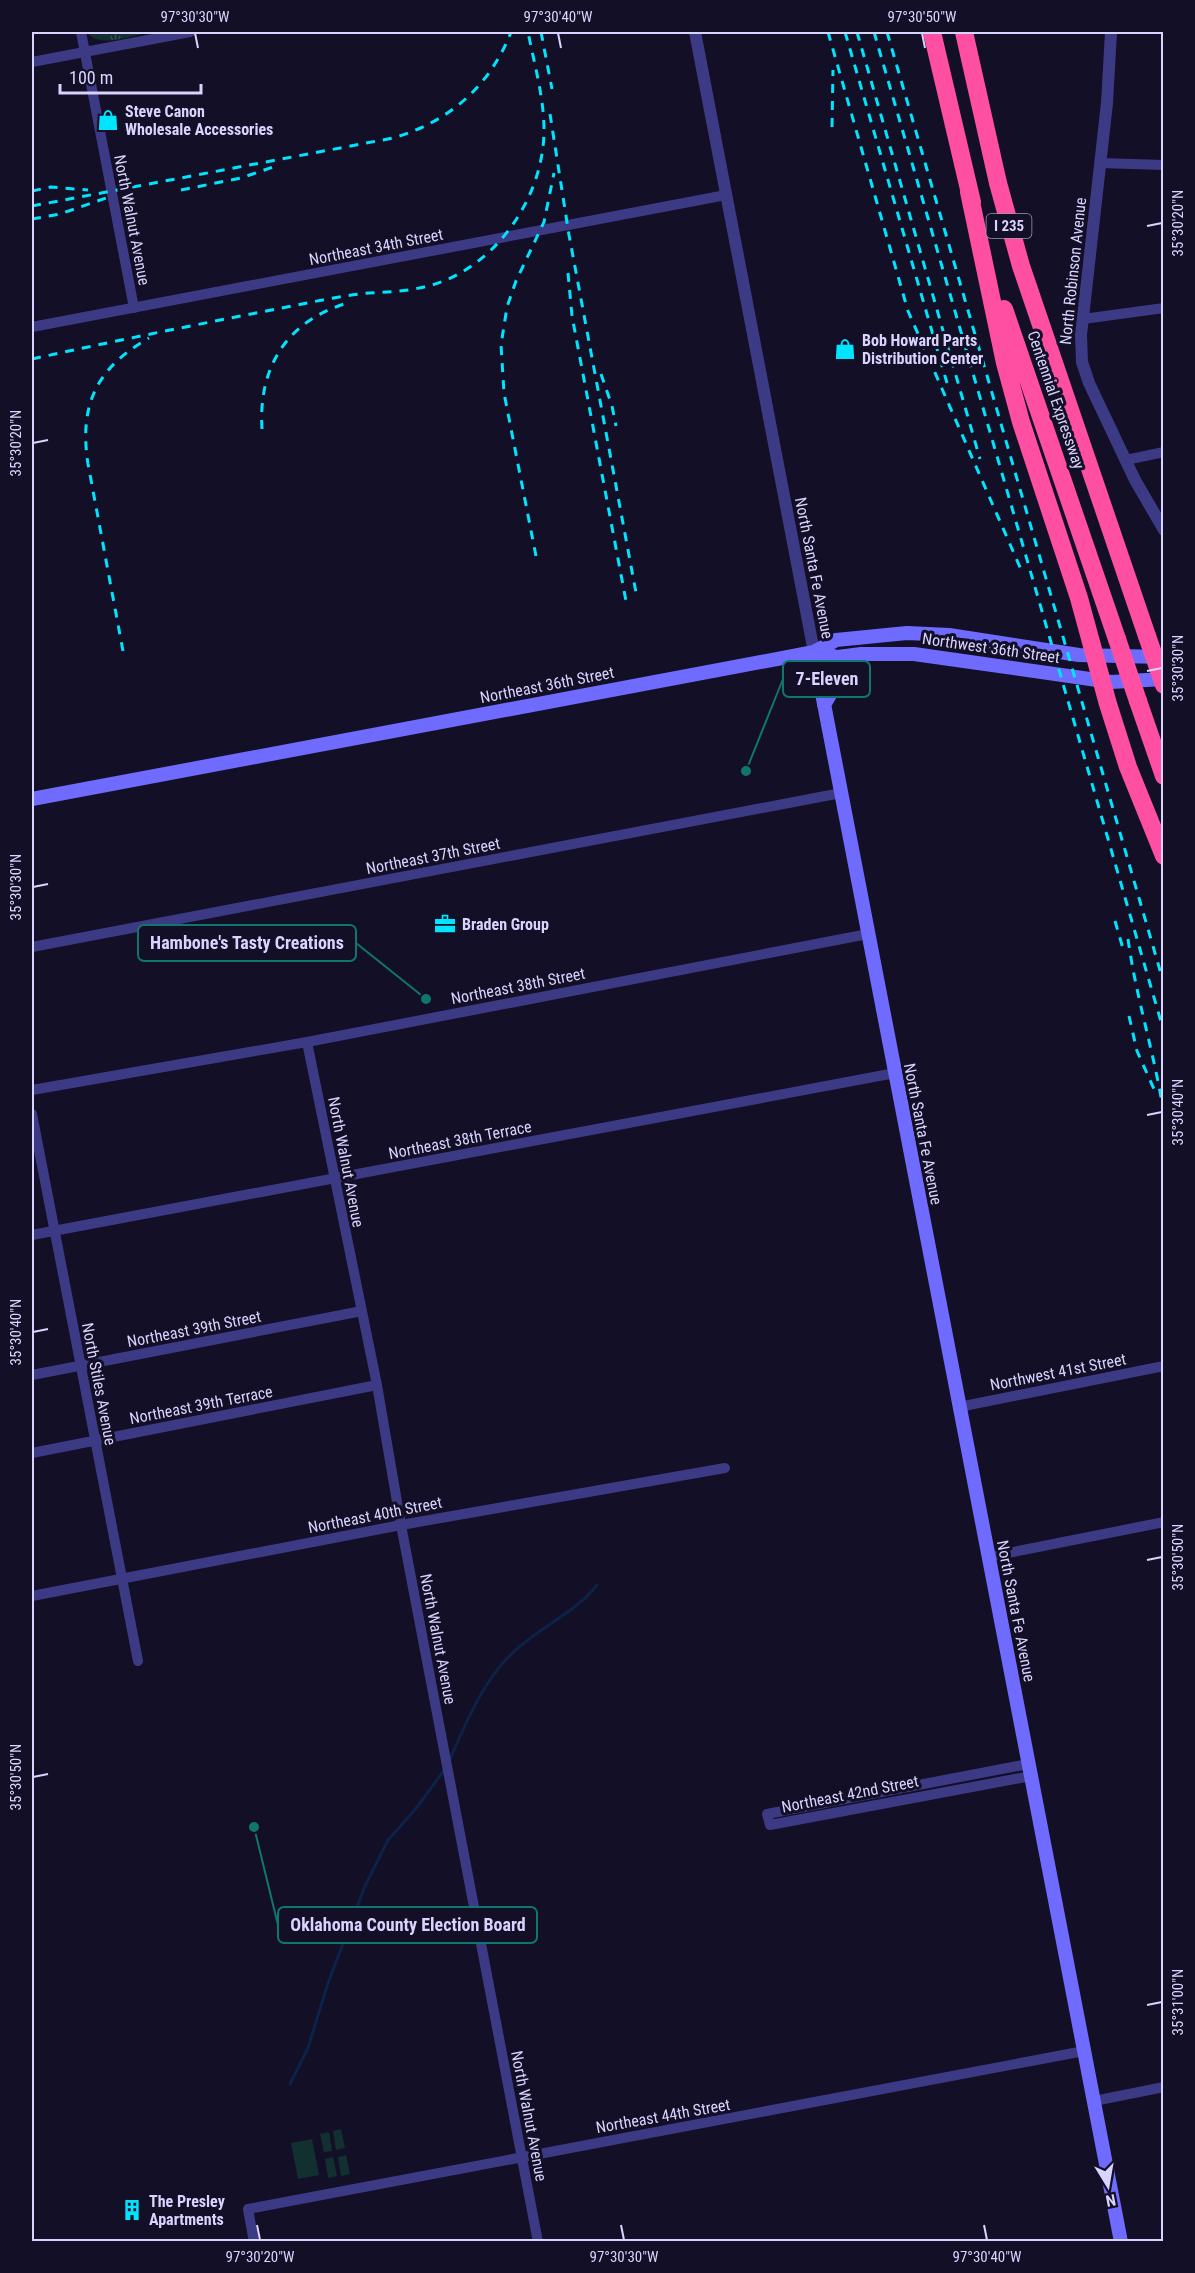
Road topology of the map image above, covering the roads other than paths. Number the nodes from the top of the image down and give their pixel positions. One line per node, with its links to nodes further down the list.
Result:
1 (81, 32): 7 (street, North Walnut Avenue)
2 (190, 32): 7 (street)
3 (695, 32): 12 (street, North Santa Fe Avenue)
4 (932, 32): 11 (highway, Centennial Expressway / I 235)
5 (964, 32): 27 (highway, Centennial Expressway / I 235, bridge)
6 (1111, 32): 9 (street, North Robinson Avenue)
7 (85, 51): 8 (street); 13 (street, North Walnut Avenue)
8 (32, 62)
9 (1101, 163): 10 (street); 15 (street, North Robinson Avenue)
10 (1164, 165)
11 (969, 192): 23 (highway); 29 (highway, Centennial Expressway / I 235, bridge)
12 (726, 195): 13 (street, Northeast 34th Street); 20 (street, North Santa Fe Avenue)
13 (134, 308): 16 (street, Northeast 34th Street)
14 (1164, 308): 15 (street)
15 (1083, 319): 18 (street, North Robinson Avenue)
16 (32, 327)
17 (1164, 452): 18 (street)
18 (1126, 460): 19 (street, North Robinson Avenue)
19 (1164, 530)
20 (814, 652): 21 (main road, Northwest 36th Street); 22 (main road, Northeast 36th Street); 28 (main road, North Santa Fe Avenue); 31 (main road, Northeast 36th Street)
21 (861, 654): 26 (main road, Northwest 36th Street); 28 (main road)
22 (1069, 654): 23 (main road, Northwest 36th Street)
23 (1095, 656): 24 (main road); 26 (highway)
24 (1164, 657)
25 (1164, 680): 26 (main road, Northwest 36th Street)
26 (1102, 681): 32 (highway)
27 (1164, 685)
28 (824, 705): 30 (main road, North Santa Fe Avenue)
29 (1164, 776)
30 (841, 793): 33 (main road, North Santa Fe Avenue); 34 (street, Northeast 37th Street)
31 (32, 799)
32 (1164, 856)
33 (868, 934): 35 (street, Northeast 38th Street); 36 (main road, North Santa Fe Avenue)
34 (32, 947)
35 (307, 1042): 37 (street, Northeast 38th Street); 39 (street, North Walnut Avenue)
36 (895, 1073): 39 (street, Northeast 38th Terrace); 47 (main road, North Santa Fe Avenue)
37 (32, 1090)
38 (32, 1114): 40 (street, North Stiles Avenue)
39 (334, 1179): 40 (street, Northeast 38th Terrace); 42 (street, North Walnut Avenue)
40 (56, 1230): 41 (street, Northeast 38th Terrace); 43 (street, North Stiles Avenue)
41 (32, 1235)
42 (362, 1311): 43 (street, Northeast 39th Street); 46 (street, North Walnut Avenue)
43 (80, 1366): 45 (street, Northeast 39th Street); 48 (street, North Stiles Avenue)
44 (1164, 1366): 47 (street, Northwest 41st Street)
45 (32, 1375)
46 (377, 1385): 48 (street, Northeast 39th Terrace); 52 (street, North Walnut Avenue)
47 (959, 1407): 53 (main road, North Santa Fe Avenue)
48 (95, 1442): 49 (street, Northeast 39th Terrace); 54 (street, North Stiles Avenue)
49 (32, 1453)
50 (725, 1468): 52 (street, Northeast 40th Street)
51 (1164, 1522): 53 (street)
52 (401, 1525): 54 (street, Northeast 40th Street); 61 (street, North Walnut Avenue)
53 (988, 1557): 57 (main road, North Santa Fe Avenue)
54 (122, 1578): 55 (street, Northeast 40th Street); 56 (street, North Stiles Avenue)
55 (32, 1596)
56 (138, 1661)
57 (1029, 1770): 57 (street, Northeast 42nd Street); 58 (main road, North Santa Fe Avenue)
58 (1084, 2051): 60 (main road, North Santa Fe Avenue); 61 (street, Northeast 44th Street)
59 (1164, 2087): 60 (street)
60 (1094, 2101): 64 (main road, North Santa Fe Avenue)
61 (522, 2157): 62 (street, Northeast 44th Street); 63 (street, North Walnut Avenue)
62 (254, 2241)
63 (538, 2241)
64 (1121, 2241)

